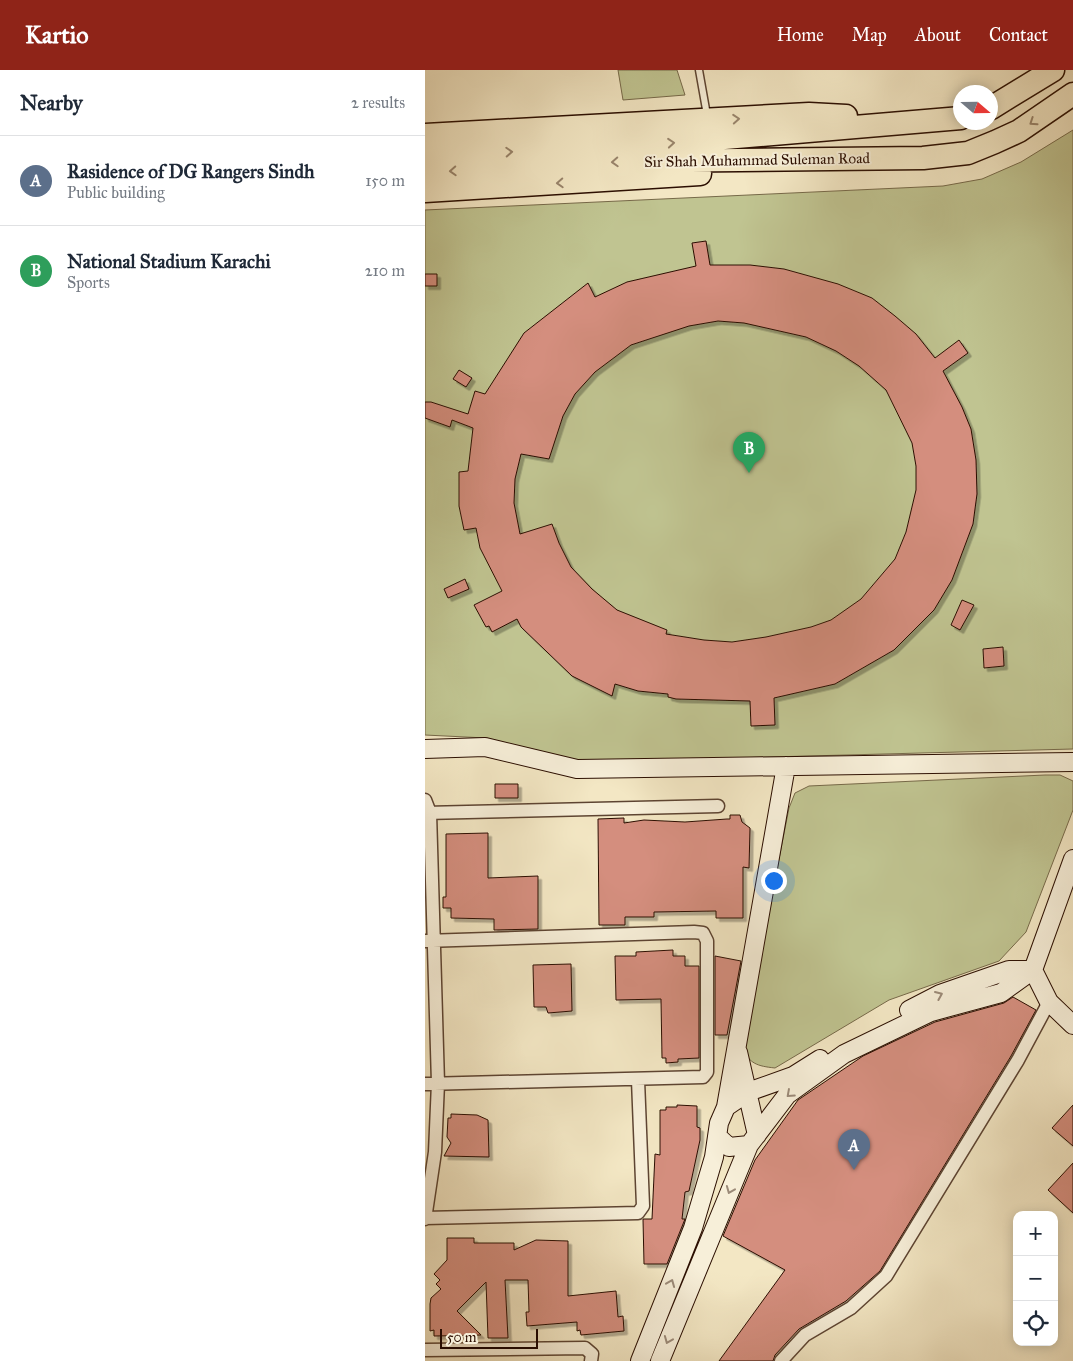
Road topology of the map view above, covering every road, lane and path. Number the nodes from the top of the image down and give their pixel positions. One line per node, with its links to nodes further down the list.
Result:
1 (699, 70): 6 (lane)
2 (1053, 70): 4 (highway)
3 (1073, 94): 10 (highway, Sir Shah Muhammad Suleman Road, one-way to 10)
4 (998, 104)
5 (953, 119): 7 (highway, Sir Shah Muhammad Suleman Road)
6 (708, 121): 7 (highway, one-way to 7); 8 (highway)
7 (922, 121): 9 (highway, Sir Shah Muhammad Suleman Road, one-way to 7)
8 (425, 135)
9 (425, 156)
10 (923, 158): 11 (highway, Sir Shah Muhammad Suleman Road, one-way to 11); 12 (highway, one-way to 12)
11 (425, 172)
12 (425, 191)
13 (425, 749): 15 (street)
14 (1073, 762): 15 (street)
15 (786, 766): 24 (street)
16 (425, 800): 18 (street)
17 (718, 806): 18 (street)
18 (427, 813): 20 (street)
19 (1073, 859): 21 (street)
20 (429, 941): 26 (street); 27 (street)
21 (1033, 970): 22 (street); 28 (street, one-way to 21); 32 (street, one-way to 32)
22 (1049, 1002): 23 (street); 38 (street)
23 (1073, 1025)
24 (737, 1046): 25 (street); 30 (street)
25 (742, 1068): 28 (street); 29 (street)
26 (637, 1080): 27 (street); 33 (street)
27 (431, 1083): 33 (street)
28 (773, 1083): 29 (street)
29 (748, 1092): 30 (street); 32 (street)
30 (726, 1107): 31 (street)
31 (717, 1136): 32 (street); 36 (street, one-way to 31)
32 (753, 1140): 37 (street, one-way to 37)
33 (425, 1219)
34 (425, 1350): 35 (street)
35 (591, 1361)
36 (640, 1361)
37 (660, 1361)
38 (781, 1361)

